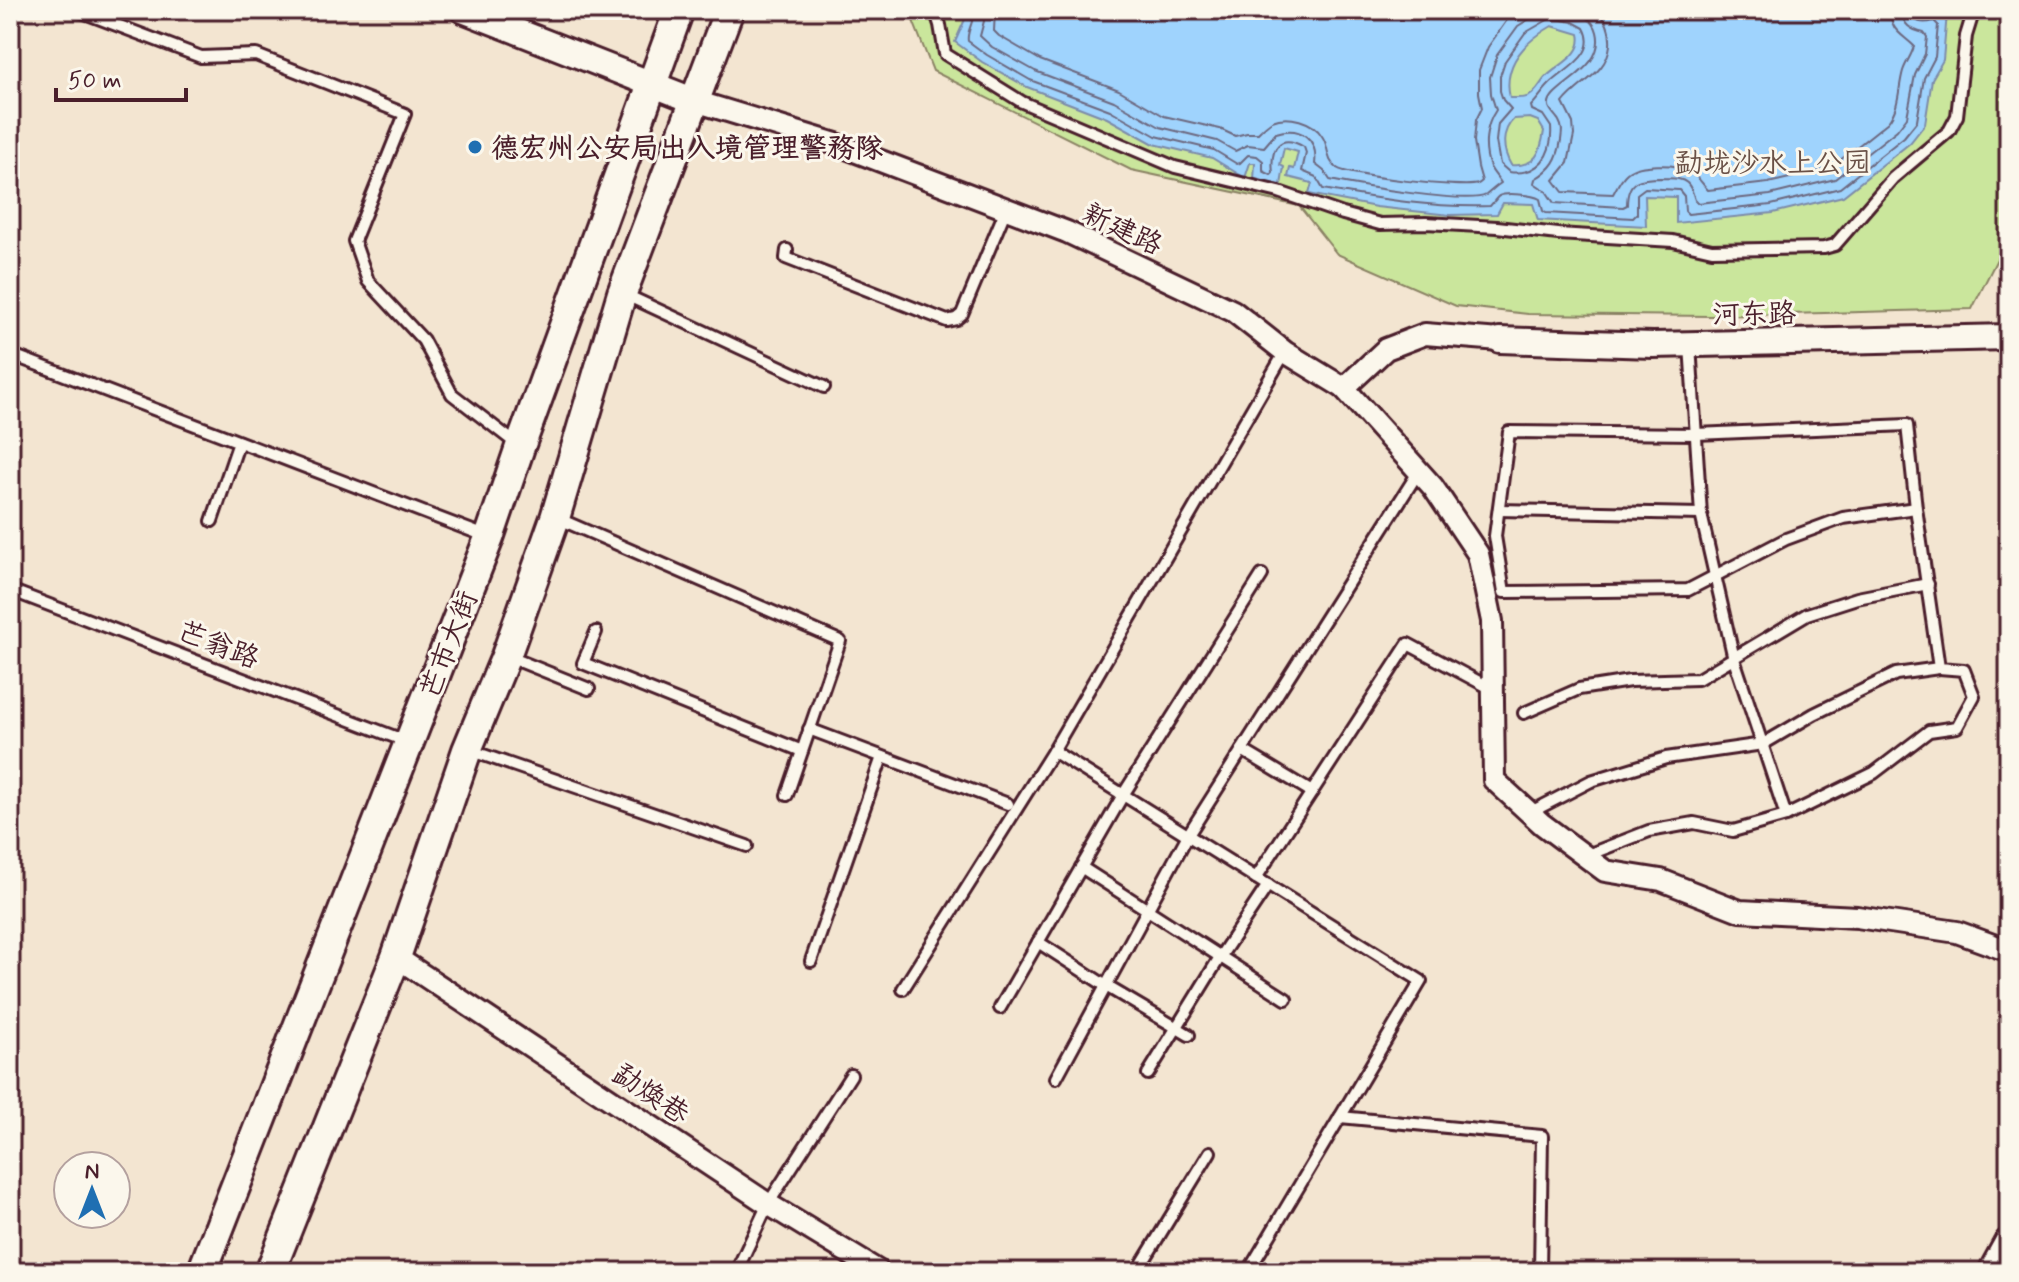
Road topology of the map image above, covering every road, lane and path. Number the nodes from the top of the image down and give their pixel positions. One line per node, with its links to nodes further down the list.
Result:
1 (77, 10): 21 (lane)
2 (463, 10): 7 (street)
3 (679, 10): 7 (main road, 芒市大街)
4 (729, 10): 8 (main road, 芒市大街)
5 (935, 10): 6 (lane)
6 (1974, 10)
7 (653, 83): 8 (street); 21 (main road, 芒市大街)
8 (695, 101): 9 (street, 新建路); 11 (main road, 芒市大街)
9 (1006, 209): 10 (lane); 15 (street, 新建路)
10 (787, 250)
11 (622, 293): 17 (lane); 26 (main road, 芒市大街)
12 (2009, 337): 14 (street, 河东路)
13 (1500, 340): 14 (street, 河东路); 18 (street)
14 (1690, 345): 19 (lane)
15 (1285, 352): 18 (street, 新建路); 46 (lane)
16 (10, 354): 20 (lane)
17 (824, 387)
18 (1344, 388): 22 (street, 新建路)
19 (1696, 434): 23 (lane); 24 (lane); 25 (lane)
20 (239, 442): 27 (lane); 28 (lane)
21 (520, 447): 28 (main road, 芒市大街)
22 (1419, 471): 38 (street, 新建路); 44 (lane)
23 (1916, 508): 30 (lane); 31 (lane)
24 (1499, 510): 25 (lane); 30 (lane)
25 (1701, 514): 30 (lane)
26 (555, 518): 34 (main road, 芒市大街); 40 (lane)
27 (212, 521)
28 (489, 538): 41 (main road, 芒市大街)
29 (1262, 575): 50 (lane)
30 (1714, 577): 35 (lane)
31 (1928, 584): 35 (lane); 36 (lane)
32 (10, 590): 41 (lane, 芒翁路)
33 (596, 632): 45 (lane)
34 (506, 656): 37 (lane); 43 (main road, 芒市大街)
35 (1734, 659): 39 (lane); 42 (lane)
36 (1939, 668): 42 (lane); 53 (lane)
37 (589, 689)
38 (1492, 689): 48 (lane); 52 (street, 新建路)
39 (1524, 713)
40 (809, 729): 45 (lane); 47 (lane)
41 (410, 742): 79 (main road, 芒市大街)
42 (1763, 744): 52 (lane); 53 (lane)
43 (467, 750): 55 (lane); 63 (main road, 芒市大街)
44 (1242, 750): 48 (lane); 54 (lane)
45 (802, 751): 49 (lane)
46 (1053, 751): 50 (lane); 67 (lane)
47 (882, 757): 51 (lane); 65 (lane)
48 (1312, 792): 58 (lane)
49 (787, 795)
50 (1123, 795): 54 (lane); 57 (lane)
51 (1008, 804)
52 (1529, 813): 56 (street, 新建路)
53 (1786, 816): 56 (lane)
54 (1188, 835): 58 (lane); 60 (lane)
55 (747, 846)
56 (1585, 856): 62 (street, 新建路)
57 (1081, 867): 60 (lane); 61 (lane)
58 (1256, 878): 59 (lane)
59 (1268, 885): 64 (lane); 75 (lane)
60 (1147, 910): 64 (lane); 66 (lane)
61 (1038, 942): 66 (lane); 69 (lane)
62 (2009, 951)
63 (396, 957): 77 (street, 勐焕巷); 80 (main road, 芒市大街)
64 (1220, 957): 68 (lane); 70 (lane)
65 (811, 961)
66 (1106, 986): 70 (lane); 74 (lane)
67 (903, 989)
68 (1286, 999)
69 (1000, 1008)
70 (1177, 1028): 71 (lane); 72 (lane)
71 (1189, 1035)
72 (1148, 1074)
73 (851, 1075): 77 (lane)
74 (1056, 1078)
75 (1340, 1117): 84 (lane); 85 (lane)
76 (1210, 1152): 83 (lane)
77 (768, 1204): 81 (lane); 82 (street, 勐焕巷)
78 (2009, 1243): 86 (main road)
79 (202, 1272)
80 (270, 1272)
81 (736, 1272)
82 (880, 1272)
83 (1137, 1272)
84 (1248, 1272)
85 (1540, 1272)
86 (1993, 1272)

